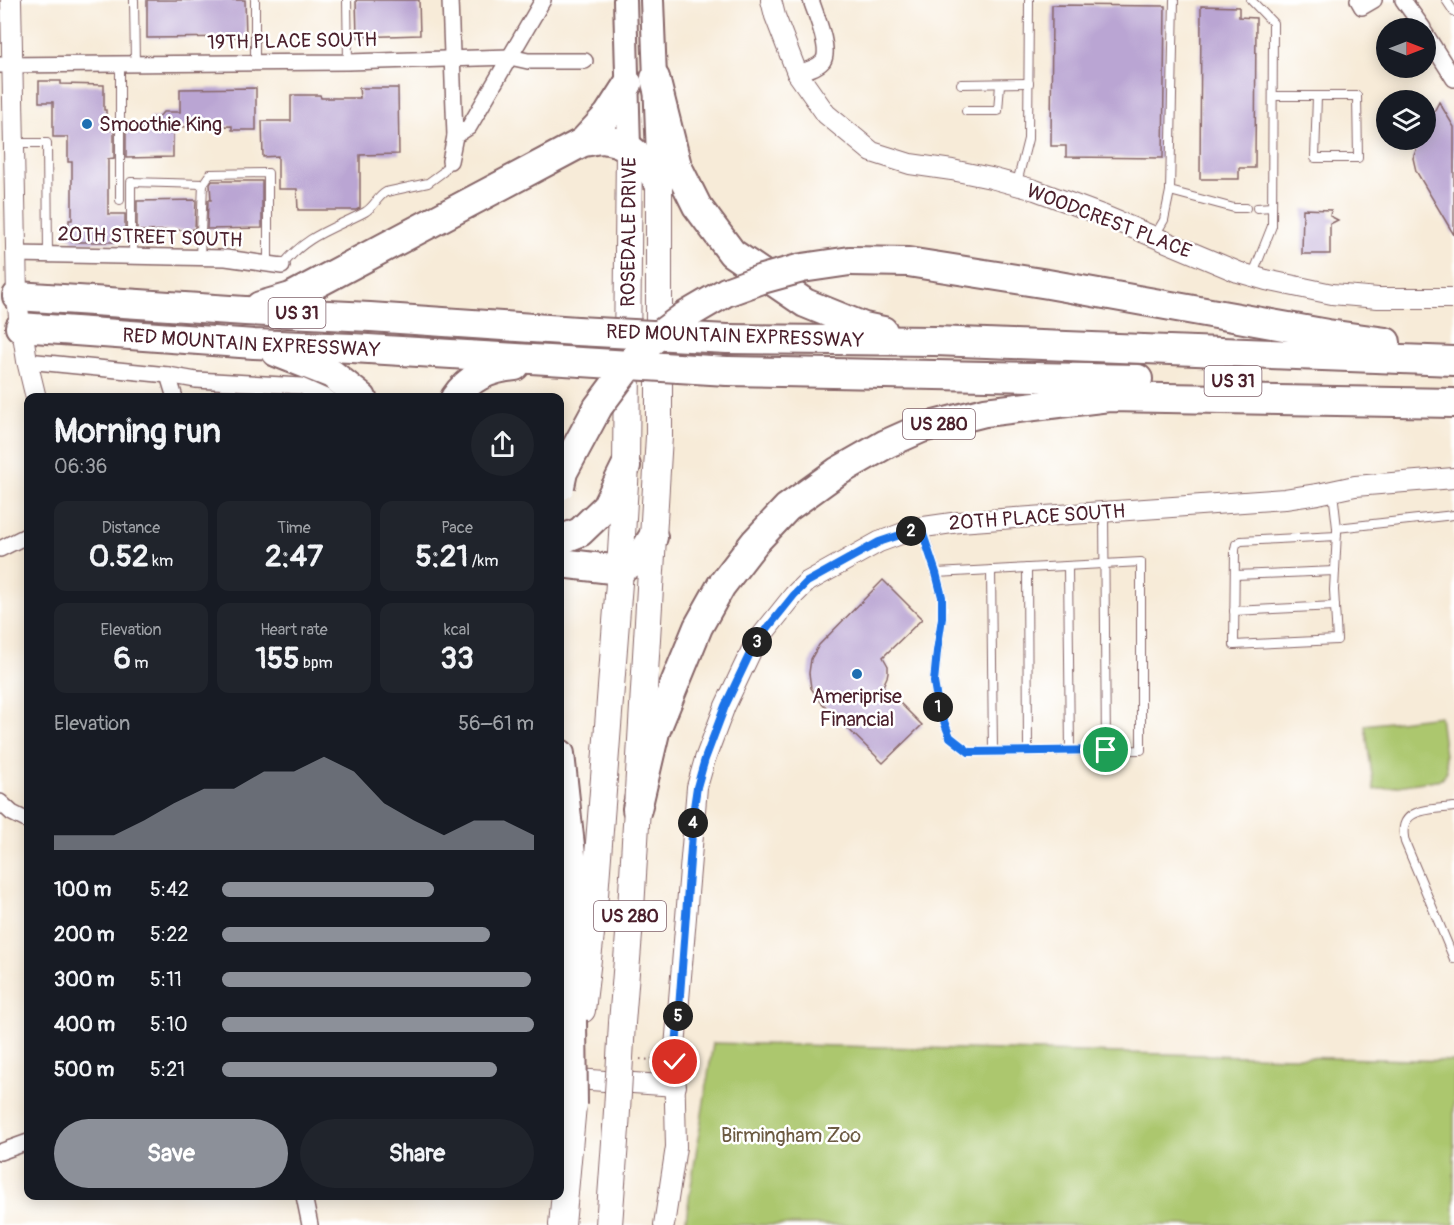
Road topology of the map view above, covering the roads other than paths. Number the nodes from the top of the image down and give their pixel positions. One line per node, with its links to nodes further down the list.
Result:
1 (11, 0): 27 (street)
2 (134, 0): 26 (lane)
3 (255, 0): 25 (lane)
4 (347, 0): 24 (lane)
5 (450, 0): 22 (street)
6 (543, 0): 21 (street)
7 (625, 0): 30 (main road, ROSEDALE DRIVE)
8 (652, 0): 30 (main road, ROSEDALE DRIVE)
9 (811, 0): 28 (street)
10 (1029, 0): 31 (lane)
11 (1174, 0): 45 (lane)
12 (1251, 0): 34 (lane)
13 (1358, 0): 14 (street)
14 (1374, 0)
15 (1404, 0): 19 (street)
16 (1446, 0): 18 (lane)
17 (771, 6): 28 (street, WOODCREST PLACE)
18 (1454, 12)
19 (1416, 18)
20 (1436, 50): 29 (street)
21 (510, 57): 22 (street, 19TH PLACE SOUTH); 23 (street, 19TH PLACE SOUTH); 37 (street)
22 (451, 60): 24 (street, 19TH PLACE SOUTH); 37 (street)
23 (585, 61)
24 (348, 62): 25 (street, 19TH PLACE SOUTH)
25 (255, 63): 26 (street, 19TH PLACE SOUTH)
26 (128, 64): 27 (street, 19TH PLACE SOUTH); 46 (lane)
27 (6, 65): 39 (street)
28 (797, 73): 44 (street, WOODCREST PLACE)
29 (1453, 77)
30 (641, 81): 38 (highway); 40 (main road, ROSEDALE DRIVE); 42 (main road, ROSEDALE DRIVE); 61 (highway)
31 (1029, 83): 33 (lane); 44 (lane)
32 (961, 84): 33 (lane)
33 (1000, 84): 36 (lane)
34 (1273, 96): 35 (lane); 47 (lane)
35 (1317, 96): 35 (lane)
36 (966, 111)
37 (455, 136): 41 (street)
38 (584, 142): 40 (highway); 59 (highway)
39 (13, 143): 51 (street); 52 (lane)
40 (629, 147): 42 (highway); 75 (highway, ROSEDALE DRIVE)
41 (450, 161): 55 (lane)
42 (659, 183): 84 (highway, ROSEDALE DRIVE)
43 (203, 184): 53 (lane); 54 (lane); 55 (lane)
44 (1016, 185): 50 (street, WOODCREST PLACE)
45 (1170, 191): 48 (lane); 50 (lane)
46 (120, 200)
47 (1272, 207): 49 (lane); 56 (lane)
48 (1246, 208)
49 (1257, 208)
50 (1154, 237): 56 (street, WOODCREST PLACE)
51 (15, 254): 52 (street, 20TH STREET SOUTH); 57 (street)
52 (48, 255): 53 (street, 20TH STREET SOUTH)
53 (134, 256): 54 (street, 20TH STREET SOUTH)
54 (200, 257): 55 (street, 20TH STREET SOUTH)
55 (275, 265)
56 (1252, 276): 58 (street, WOODCREST PLACE)
57 (17, 296): 59 (highway, RED MOUNTAIN EXPRESSWAY / US 31); 60 (street)
58 (1454, 298)
59 (244, 311): 61 (highway, RED MOUNTAIN EXPRESSWAY / US 31, bridge)
60 (20, 327): 62 (highway, RED MOUNTAIN EXPRESSWAY / US 31); 64 (street)
61 (936, 341): 65 (highway, RED MOUNTAIN EXPRESSWAY / US 31)
62 (254, 344): 66 (highway, RED MOUNTAIN EXPRESSWAY / US 31); 71 (highway)
63 (1454, 350): 76 (highway, bridge)
64 (27, 361): 67 (street); 68 (street)
65 (1454, 361)
66 (571, 362): 72 (highway); 73 (highway, RED MOUNTAIN EXPRESSWAY / US 31, bridge)
67 (168, 375): 69 (street); 70 (street)
68 (35, 393)
69 (173, 393)
70 (314, 393)
71 (356, 393)
72 (459, 393)
73 (1454, 393)
74 (1454, 403): 105 (highway, US 280)
75 (626, 466): 85 (highway); 91 (highway, ROSEDALE DRIVE)
76 (564, 470)
77 (1454, 478): 78 (street, 20TH PLACE SOUTH)
78 (1333, 491): 79 (street, 20TH PLACE SOUTH); 82 (lane)
79 (1104, 512): 81 (street, 20TH PLACE SOUTH); 88 (lane)
80 (1454, 515): 82 (lane)
81 (921, 528): 94 (lane); 110 (street, 20TH PLACE SOUTH)
82 (1337, 532): 93 (lane); 95 (lane)
83 (24, 537): 86 (street)
84 (653, 537): 91 (highway); 105 (highway, ROSEDALE DRIVE)
85 (564, 538)
86 (0, 549)
87 (564, 563): 91 (highway)
88 (1105, 564): 89 (lane); 98 (lane); 98 (lane)
89 (1068, 566): 90 (lane); 100 (lane)
90 (1027, 568): 92 (lane); 99 (lane)
91 (620, 570): 108 (highway, ROSEDALE DRIVE)
92 (991, 570): 94 (lane); 101 (lane)
93 (1335, 571): 95 (lane); 96 (lane)
94 (936, 573): 101 (lane)
95 (1235, 575): 97 (lane)
96 (1335, 606): 97 (lane); 97 (lane)
97 (1234, 611)
98 (1106, 750): 100 (lane)
99 (1028, 751): 100 (lane); 101 (lane)
100 (1070, 751)
101 (993, 752)
102 (564, 791): 108 (highway, US 280)
103 (0, 802): 106 (street)
104 (1454, 807): 107 (lane)
105 (637, 809): 120 (highway, US 280, bridge)
106 (24, 819)
107 (1454, 959)
108 (577, 1020): 111 (highway, US 280, bridge)
109 (564, 1078): 110 (street)
110 (676, 1086): 124 (street, 20TH PLACE SOUTH)
111 (572, 1115): 114 (highway, US 280)
112 (24, 1143): 113 (street)
113 (0, 1152)
114 (566, 1166): 115 (highway); 116 (highway, US 280)
115 (564, 1174)
116 (564, 1196)
117 (305, 1200): 121 (street)
118 (557, 1200): 122 (highway)
119 (564, 1200): 123 (highway, US 280)
120 (610, 1222)
121 (310, 1225)
122 (551, 1225)
123 (562, 1225)
124 (664, 1225)

